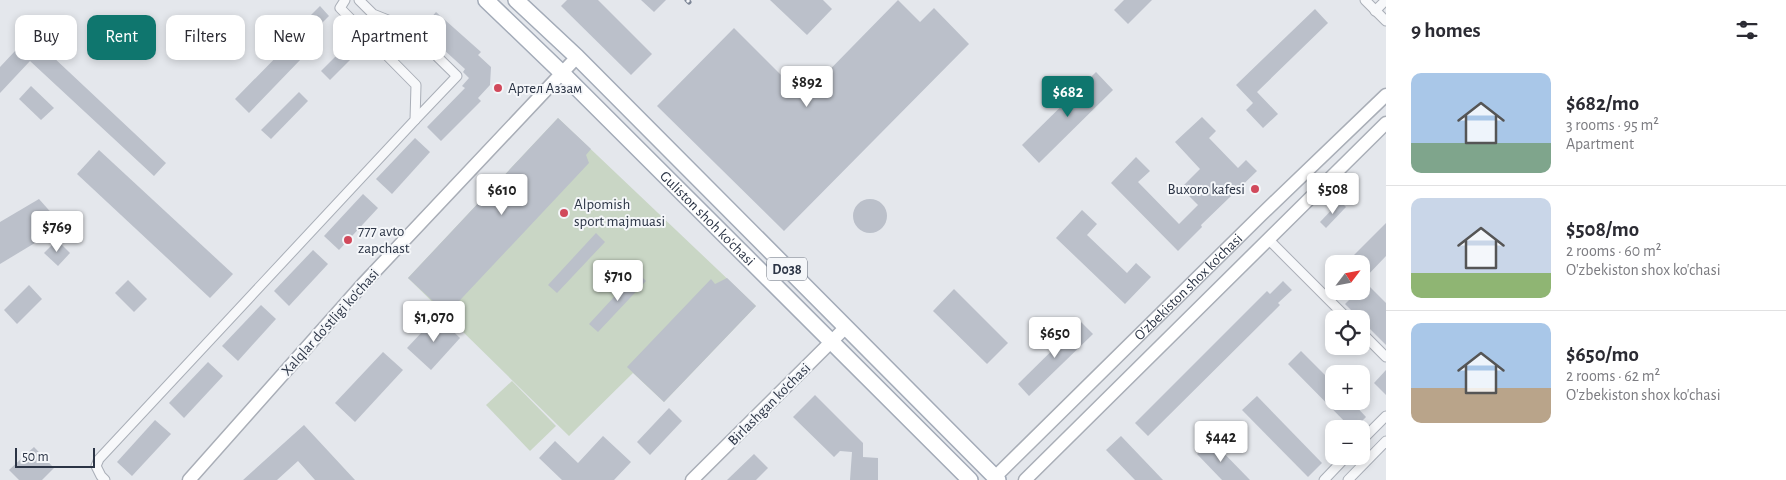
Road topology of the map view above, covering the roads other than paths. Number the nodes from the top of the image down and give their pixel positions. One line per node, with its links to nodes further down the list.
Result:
1 (345, 0): 12 (street)
2 (359, 0): 12 (street)
3 (486, 0): 10 (main road, Guliston shoh ko'chasi / D038)
4 (516, 0): 9 (main road, Guliston shoh ko'chasi / D038)
5 (1365, 0): 7 (street)
6 (1386, 0): 7 (street)
7 (1375, 11): 8 (street)
8 (1386, 21)
9 (577, 57): 10 (main road, Xalqlar do'stligi ko'chasi); 16 (main road, Guliston shoh ko'chasi / D038)
10 (562, 73): 18 (main road, Guliston shoh ko'chasi / D038); 28 (main road, Xalqlar do'stligi ko'chasi)
11 (1386, 94): 23 (main road, O'zbekiston shox ko'chasi)
12 (415, 120): 27 (street)
13 (1386, 123): 14 (main road, O'zbekiston shox ko'chasi)
14 (1268, 240): 15 (street); 25 (main road, O'zbekiston shox ko'chasi)
15 (1339, 310)
16 (845, 328): 18 (main road, Birlashgan ko'chasi); 26 (main road, Guliston shoh ko'chasi / D038)
17 (1370, 341): 19 (street)
18 (831, 342): 29 (main road, Birlashgan ko'chasi); 30 (main road, Guliston shoh ko'chasi / D038)
19 (1386, 357)
20 (1386, 416): 21 (street)
21 (1370, 433)
22 (1386, 441): 33 (street)
23 (1024, 450): 25 (main road); 26 (main road, O'zbekiston shox ko'chasi)
24 (1338, 465): 32 (street)
25 (1038, 466): 31 (main road, O'zbekiston shox ko'chasi)
26 (995, 479)
27 (105, 480)
28 (189, 480)
29 (692, 480)
30 (970, 480)
31 (1025, 480)
32 (1324, 480)
33 (1348, 480)

